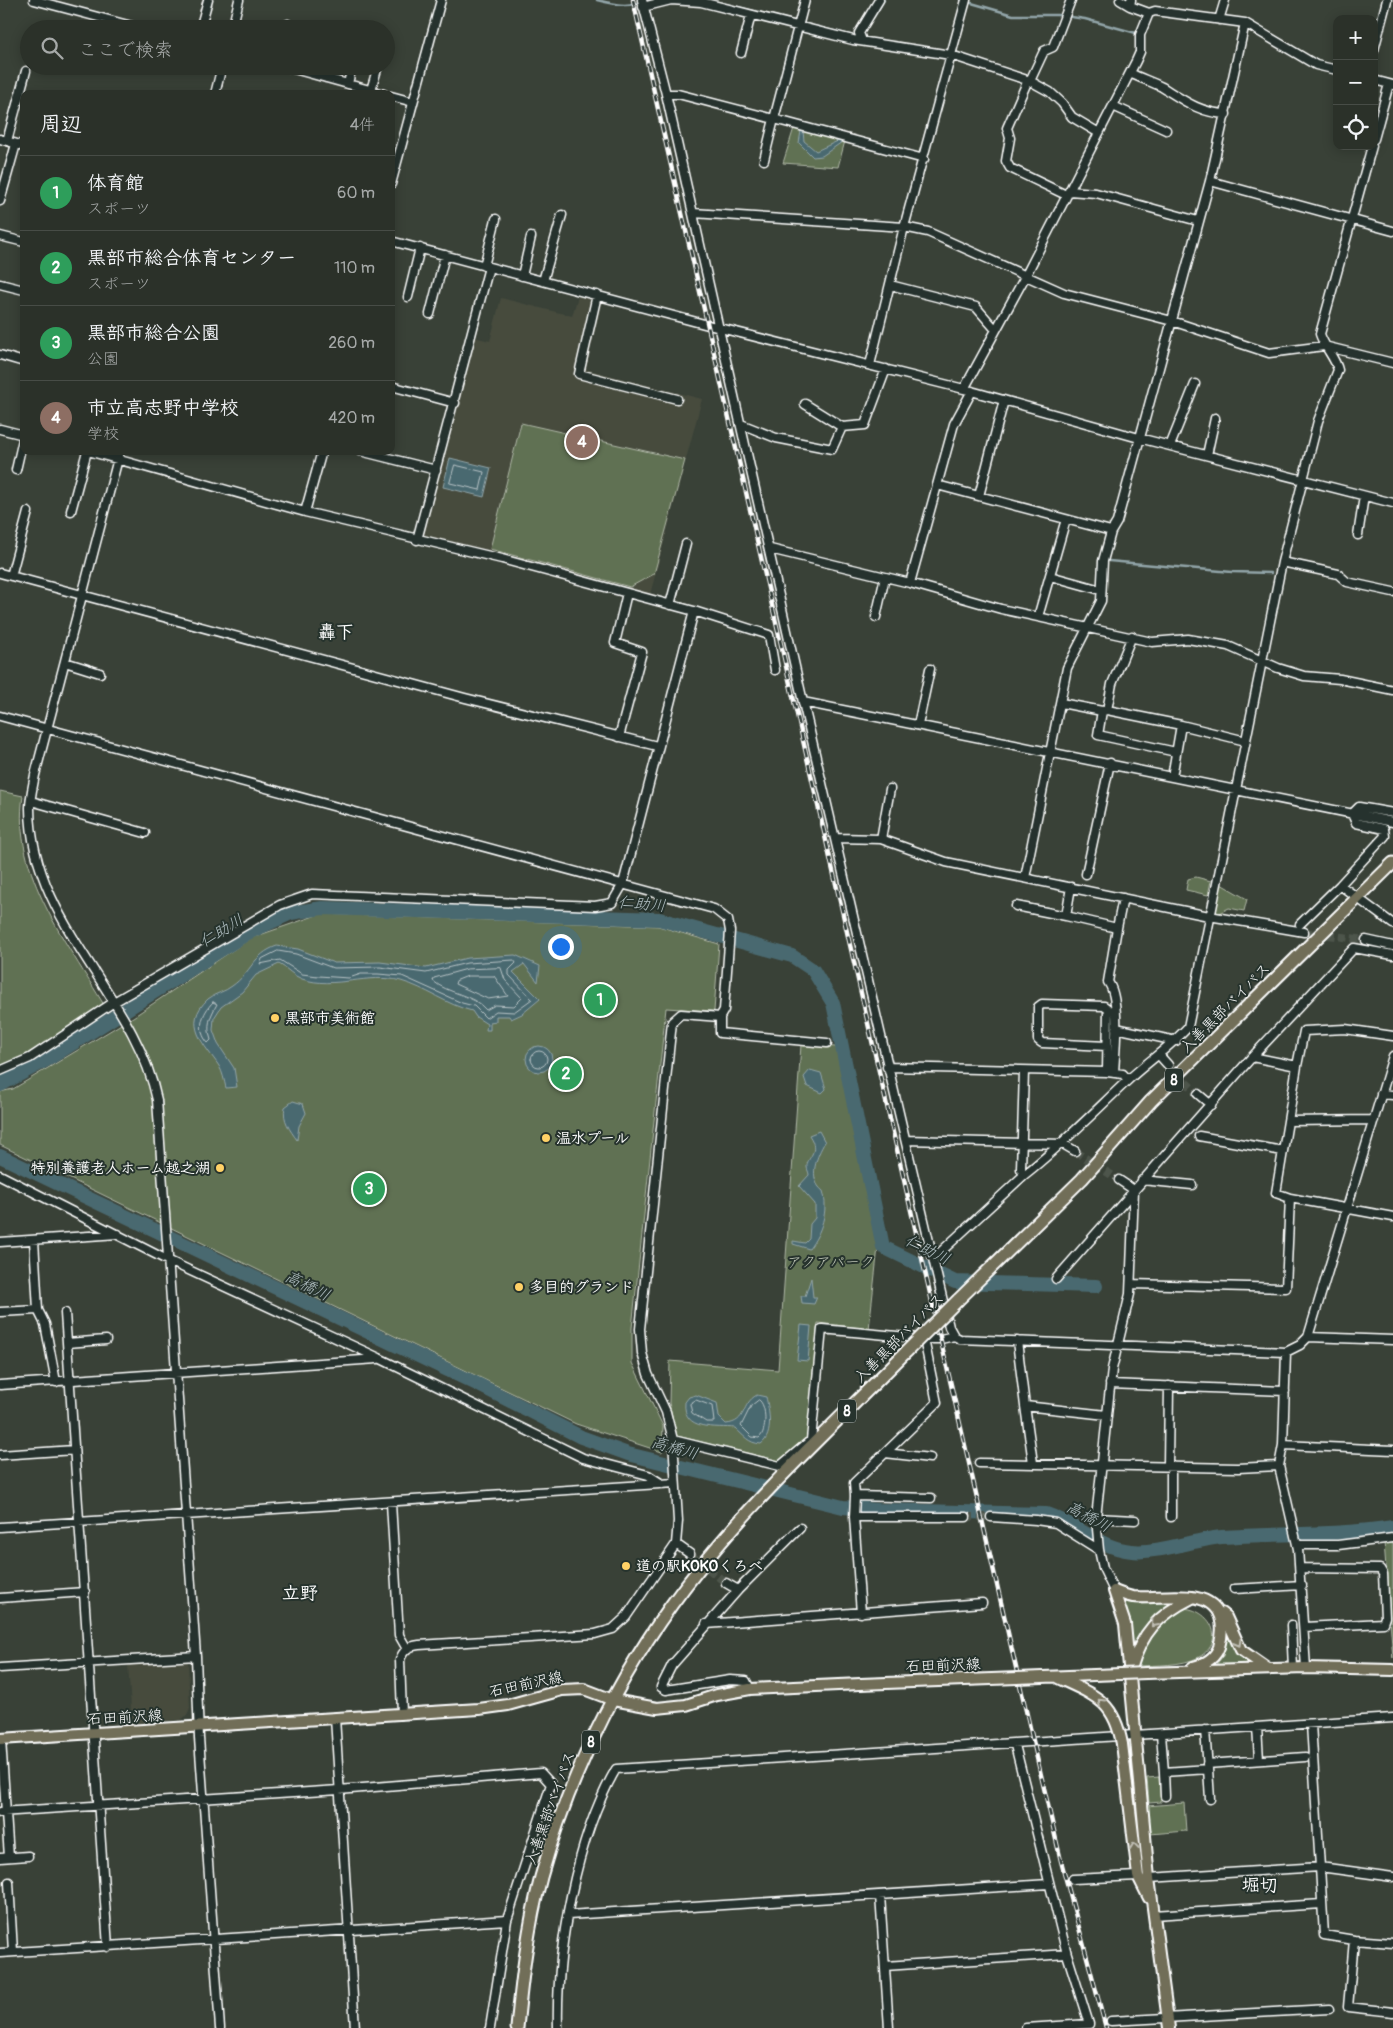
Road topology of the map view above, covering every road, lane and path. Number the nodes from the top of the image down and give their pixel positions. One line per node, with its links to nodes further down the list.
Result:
1 (34, 0): 16 (street)
2 (208, 0): 17 (street)
3 (239, 0): 18 (street)
4 (441, 0): 43 (street)
5 (805, 0): 21 (street)
6 (879, 0): 23 (street)
7 (966, 0): 25 (street)
8 (1071, 0): 35 (street)
9 (1120, 0): 12 (street)
10 (1225, 0): 19 (street)
11 (1387, 0): 22 (street)
12 (1130, 3): 14 (street)
13 (642, 4): 15 (street); 41 (street)
14 (1149, 13): 19 (street); 27 (street)
15 (751, 15): 21 (street); 24 (street)
16 (109, 20)
17 (202, 20)
18 (234, 20)
19 (1219, 20): 20 (street)
20 (1245, 23): 26 (street); 45 (street)
21 (798, 27): 23 (street); 46 (street)
22 (1378, 35)
23 (862, 41): 25 (street)
24 (740, 53)
25 (951, 55): 35 (street); 53 (street)
26 (1333, 69)
27 (1130, 73): 44 (street); 45 (street)
28 (25, 75): 50 (street)
29 (219, 75): 39 (street)
30 (315, 75): 34 (street)
31 (327, 75): 34 (street)
32 (350, 75): 37 (street)
33 (375, 75): 40 (street)
34 (326, 78): 37 (street)
35 (1029, 80): 49 (street); 57 (street)
36 (1378, 81): 38 (street)
37 (348, 84): 40 (street)
38 (1391, 84): 47 (street)
39 (215, 90)
40 (371, 90)
41 (666, 94): 46 (street); 59 (street)
42 (395, 97): 43 (street)
43 (413, 102): 55 (street)
44 (1113, 106): 48 (street); 49 (street)
45 (1226, 114): 56 (street)
46 (774, 119): 53 (street); 54 (street)
47 (1378, 126)
48 (1166, 130)
49 (1099, 134): 57 (street)
50 (3, 140): 51 (street)
51 (20, 145): 58 (street)
52 (1371, 150): 62 (street)
53 (924, 159): 64 (street)
54 (764, 160)
55 (395, 169)
56 (1210, 181): 62 (street); 63 (street)
57 (1068, 193): 63 (street); 73 (street)
58 (0, 201)
59 (693, 213): 64 (street); 83 (street)
60 (562, 215): 75 (street)
61 (496, 219): 72 (street)
62 (1353, 220): 65 (street); 85 (street)
63 (1198, 221): 82 (street)
64 (904, 227): 73 (street); 77 (street)
65 (1393, 231)
66 (0, 236): 68 (street)
67 (531, 237): 74 (street)
68 (20, 241)
69 (395, 242): 70 (street)
70 (420, 248): 71 (street); 80 (street)
71 (446, 255): 72 (street); 81 (street)
72 (486, 266): 74 (street); 97 (street)
73 (1026, 275): 82 (street); 84 (street)
74 (522, 276): 75 (street)
75 (543, 281): 79 (street)
76 (0, 284): 78 (street)
77 (890, 285): 84 (street); 89 (street)
78 (20, 289)
79 (597, 296): 83 (street); 95 (street)
80 (408, 297)
81 (430, 314)
82 (1172, 321): 85 (street); 104 (street)
83 (719, 327): 89 (street); 100 (street)
84 (996, 330): 93 (street)
85 (1324, 346): 88 (street); 114 (street)
86 (0, 355): 87 (street)
87 (20, 361)
88 (1393, 363)
89 (870, 365): 90 (street)
90 (886, 369): 93 (street); 101 (street)
91 (1196, 384): 105 (street)
92 (395, 387): 97 (street)
93 (964, 388): 94 (street)
94 (972, 391): 96 (street); 115 (street)
95 (677, 399)
96 (1004, 400): 104 (street); 116 (street)
97 (455, 403): 113 (street)
98 (805, 404): 101 (street)
99 (1215, 418): 111 (street)
100 (741, 424): 101 (street); 127 (street)
101 (842, 428)
102 (0, 432): 103 (street)
103 (20, 434)
104 (1139, 438): 105 (street); 123 (street)
105 (1170, 446): 111 (street)
106 (20, 452): 112 (street)
107 (86, 455): 119 (street)
108 (119, 455): 121 (street); 137 (street)
109 (321, 455): 121 (street)
110 (376, 455): 113 (street)
111 (1207, 456): 114 (street)
112 (16, 470)
113 (436, 470): 125 (street)
114 (1302, 480): 117 (street); 128 (street)
115 (937, 485): 116 (street); 133 (street)
116 (979, 496): 122 (street)
117 (1364, 496): 118 (street); 124 (street)
118 (1393, 503)
119 (71, 511)
120 (28, 512): 130 (street)
121 (305, 512): 125 (street)
122 (1066, 519): 123 (street); 131 (street)
123 (1111, 531): 134 (street)
124 (1358, 535)
125 (417, 540): 136 (street)
126 (686, 544): 138 (street)
127 (770, 549): 132 (street); 150 (street)
128 (1282, 562): 135 (street); 144 (street)
129 (0, 573): 130 (street)
130 (11, 576): 137 (street)
131 (1050, 576): 134 (street); 141 (street)
132 (885, 577): 133 (street); 140 (street)
133 (910, 584): 141 (street)
134 (1101, 590): 142 (street)
135 (1393, 592)
136 (627, 593): 138 (street); 157 (street)
137 (83, 594): 145 (street); 157 (street)
138 (670, 605): 139 (street)
139 (694, 611): 147 (street); 159 (street)
140 (876, 617)
141 (1038, 617): 142 (street)
142 (1089, 628): 143 (street); 151 (street)
143 (1132, 636): 144 (street); 152 (street)
144 (1261, 659): 149 (street); 158 (street)
145 (64, 662): 148 (street); 156 (street)
146 (930, 669): 154 (street)
147 (775, 670)
148 (100, 673)
149 (1393, 690)
150 (804, 702): 154 (street); 171 (street)
151 (1061, 703): 152 (street); 160 (street)
152 (1104, 711): 155 (street); 161 (street)
153 (0, 716): 156 (street)
154 (918, 725): 160 (street)
155 (1181, 725): 158 (street); 161 (street)
156 (47, 728): 166 (street); 176 (street)
157 (619, 737): 159 (street)
158 (1246, 741): 165 (street)
159 (657, 746): 176 (street)
160 (1051, 752): 162 (street); 175 (street)
161 (1176, 752): 163 (street)
162 (1110, 763): 163 (street); 174 (street)
163 (1172, 776): 165 (street)
164 (890, 789): 172 (street)
165 (1236, 789): 168 (street); 183 (street)
166 (31, 801): 170 (street); 191 (street)
167 (1393, 813): 168 (street)
168 (1352, 814): 169 (street); 177 (street)
169 (1393, 822)
170 (145, 833)
171 (836, 838): 172 (street); 203 (street)
172 (881, 840): 175 (street)
173 (1393, 863): 180 (highway, 入善黒部バイパス / 8)
174 (1086, 874)
175 (1025, 878): 178 (street)
176 (624, 884): 191 (street); 192 (street)
177 (1340, 885): 180 (street); 184 (street)
178 (1071, 887): 179 (street); 182 (street)
179 (1123, 898): 183 (street); 186 (street)
180 (1358, 899): 185 (street); 317 (highway, 入善黒部バイパス / 8, bridge)
181 (1016, 906): 182 (street)
182 (1066, 916): 186 (street)
183 (1209, 916): 187 (street); 195 (street)
184 (1300, 924)
185 (1393, 924)
186 (1118, 928): 193 (street)
187 (1304, 932)
188 (1366, 940): 189 (street)
189 (1393, 946)
190 (1393, 955): 200 (street)
191 (115, 1004): 204 (street); 233 (street)
192 (720, 1017): 196 (street); 258 (street)
193 (1116, 1028): 195 (street); 206 (street)
194 (1393, 1036): 202 (street)
195 (1176, 1041): 198 (street)
196 (828, 1043)
197 (1107, 1046): 197 (street); 206 (street)
198 (1159, 1055): 201 (street); 207 (street)
199 (1393, 1056): 209 (street)
200 (1252, 1057): 202 (street); 211 (street)
201 (1168, 1065)
202 (1297, 1066): 213 (street)
203 (887, 1067): 205 (street); 215 (street)
204 (0, 1071)
205 (1024, 1071): 206 (street); 216 (street)
206 (1111, 1072): 207 (street)
207 (1128, 1080): 217 (street)
208 (1198, 1094): 211 (street)
209 (1382, 1094): 210 (street); 212 (street)
210 (1393, 1095)
211 (1211, 1105): 223 (street)
212 (1374, 1120): 213 (street); 227 (street)
213 (1288, 1121): 219 (street)
214 (1199, 1136): 219 (street)
215 (906, 1140): 216 (street); 232 (street)
216 (1022, 1142): 217 (street); 221 (street)
217 (1063, 1144): 218 (street); 221 (street)
218 (1075, 1151)
219 (1283, 1151): 226 (street)
220 (0, 1175): 229 (street)
221 (1024, 1175): 232 (street)
222 (1119, 1180): 225 (street)
223 (1142, 1180): 224 (street); 225 (street)
224 (1192, 1185)
225 (1134, 1190): 234 (street); 235 (street)
226 (1290, 1198): 227 (street); 235 (street)
227 (1347, 1208): 228 (street); 240 (street)
228 (1393, 1217)
229 (120, 1234): 230 (street); 233 (street)
230 (34, 1240): 231 (street); 236 (street)
231 (0, 1242)
232 (933, 1259): 239 (street)
233 (167, 1260): 248 (street); 249 (street)
234 (1056, 1279)
235 (1131, 1284): 246 (street)
236 (38, 1310): 237 (street); 251 (street)
237 (0, 1312)
238 (65, 1313): 245 (street)
239 (954, 1336): 241 (street); 244 (street)
240 (1308, 1337): 243 (street); 247 (street)
241 (924, 1339): 258 (street); 262 (street)
242 (106, 1340): 245 (street)
243 (1393, 1340)
244 (1017, 1341): 246 (street); 256 (street)
245 (67, 1343): 250 (street)
246 (1118, 1344): 247 (street); 252 (street)
247 (1286, 1352): 255 (street)
248 (379, 1358): 249 (street); 271 (street)
249 (175, 1372): 250 (street); 275 (street)
250 (69, 1380): 251 (street); 260 (street)
251 (56, 1382): 253 (street)
252 (1110, 1384): 254 (street); 257 (street)
253 (0, 1385)
254 (1169, 1386): 255 (street); 268 (street)
255 (1285, 1391): 259 (street)
256 (1025, 1406): 257 (street); 266 (street)
257 (1106, 1415): 267 (street)
258 (673, 1444): 270 (street)
259 (1283, 1445): 261 (street); 269 (street)
260 (74, 1450): 263 (street); 282 (street)
261 (1393, 1450)
262 (885, 1453): 264 (street); 272 (street)
263 (0, 1455)
264 (930, 1458)
265 (979, 1463): 266 (street)
266 (1033, 1463): 267 (street)
267 (1100, 1464): 268 (street); 280 (street)
268 (1170, 1466): 269 (street); 279 (street)
269 (1279, 1466): 287 (street)
270 (675, 1483): 271 (street); 286 (street)
271 (662, 1484): 274 (street)
272 (855, 1496): 273 (street); 276 (street)
273 (931, 1498)
274 (391, 1503): 275 (street); 305 (street)
275 (186, 1516): 282 (street); 306 (street)
276 (854, 1517): 277 (street); 301 (street)
277 (966, 1517)
278 (991, 1517): 288 (street)
279 (1171, 1517)
280 (1096, 1518): 281 (street); 288 (street)
281 (1135, 1520)
282 (79, 1523): 283 (street); 296 (street)
283 (0, 1528)
284 (800, 1528): 294 (street)
285 (1393, 1538): 287 (street)
286 (676, 1544): 289 (street); 305 (street)
287 (1298, 1545): 290 (street)
288 (1098, 1549): 295 (street)
289 (690, 1554)
290 (1301, 1568): 292 (street); 304 (street)
291 (726, 1583): 294 (street)
292 (1302, 1585): 293 (street); 304 (street)
293 (1234, 1589)
294 (738, 1590): 302 (street)
295 (1114, 1591): 297 (main road); 314 (main road, 石田前沢線)
296 (85, 1592): 298 (street); 307 (street)
297 (1194, 1597): 300 (main road); 314 (main road, 石田前沢線, one-way to 314)
298 (0, 1598)
299 (982, 1603): 301 (street)
300 (1218, 1610): 309 (main road, one-way to 309); 313 (main road, 石田前沢線)
301 (861, 1614): 302 (street)
302 (706, 1624): 316 (street)
303 (1291, 1624): 310 (street)
304 (1304, 1627): 311 (street)
305 (407, 1648): 318 (street)
306 (196, 1656): 307 (street); 322 (street)
307 (89, 1663): 308 (street); 325 (street)
308 (0, 1668)
309 (1268, 1668): 310 (main road, 石田前沢線); 313 (main road, 石田前沢線)
310 (1293, 1668): 311 (main road, 石田前沢線)
311 (1306, 1668): 312 (main road, 石田前沢線)
312 (1393, 1670)
313 (1168, 1672): 315 (main road, 石田前沢線, bridge)
314 (1130, 1675): 327 (main road, 石田前沢線)
315 (1055, 1676): 316 (main road, 石田前沢線, bridge); 344 (main road, 石田前沢線, one-way to 315, bridge)
316 (750, 1689): 317 (main road, 石田前沢線)
317 (613, 1700): 318 (main road, 石田前沢線); 372 (highway, 入善黒部バイパス / 8)
318 (402, 1714): 319 (main road, 石田前沢線)
319 (335, 1718): 322 (main road, 石田前沢線); 334 (street)
320 (1393, 1718): 321 (street)
321 (1311, 1724): 323 (street); 343 (street)
322 (200, 1727): 325 (main road, 石田前沢線); 336 (street)
323 (1257, 1727): 324 (street); 331 (street)
324 (1205, 1730): 326 (street); 332 (street)
325 (94, 1734): 328 (main road, 石田前沢線); 338 (street)
326 (1161, 1734): 327 (street); 333 (street)
327 (1134, 1735): 329 (street); 344 (main road, 石田前沢線)
328 (1, 1739): 339 (street)
329 (1015, 1745): 348 (street); 352 (street)
330 (1305, 1757): 331 (street)
331 (1260, 1760): 332 (street)
332 (1208, 1766): 333 (street); 337 (street)
333 (1164, 1772): 335 (street)
334 (339, 1790): 336 (street); 353 (street); 354 (street)
335 (1166, 1796)
336 (205, 1798): 338 (street); 355 (street)
337 (1210, 1799)
338 (97, 1806): 339 (street); 358 (street)
339 (3, 1812): 341 (street)
340 (28, 1856): 341 (street)
341 (9, 1857): 342 (street)
342 (0, 1858)
343 (1320, 1867): 344 (street); 345 (street); 350 (street)
344 (1143, 1877): 346 (street); 351 (main road, 石田前沢線)
345 (1393, 1877)
346 (1073, 1879)
347 (9, 1882): 359 (street)
348 (1049, 1884): 349 (street); 361 (street)
349 (880, 1895): 352 (street); 362 (street)
350 (1322, 1904): 351 (street); 356 (street)
351 (1154, 1911): 367 (main road, 石田前沢線)
352 (568, 1915): 373 (street)
353 (507, 1920): 354 (street); 371 (street)
354 (350, 1931): 355 (street); 370 (street)
355 (215, 1940): 358 (street); 369 (street)
356 (1354, 1940): 357 (street); 365 (street)
357 (1393, 1943)
358 (108, 1947): 359 (street)
359 (13, 1952): 360 (street)
360 (0, 1953)
361 (1068, 1954): 362 (street); 368 (street)
362 (885, 1966): 374 (street)
363 (1393, 2002): 365 (street)
364 (1329, 2008): 367 (street)
365 (1393, 2012)
366 (1111, 2021): 367 (street)
367 (1168, 2023)
368 (1089, 2026): 375 (street)
369 (220, 2028)
370 (355, 2028)
371 (490, 2028)
372 (517, 2028)
373 (558, 2028)
374 (889, 2028)
375 (1026, 2028)

